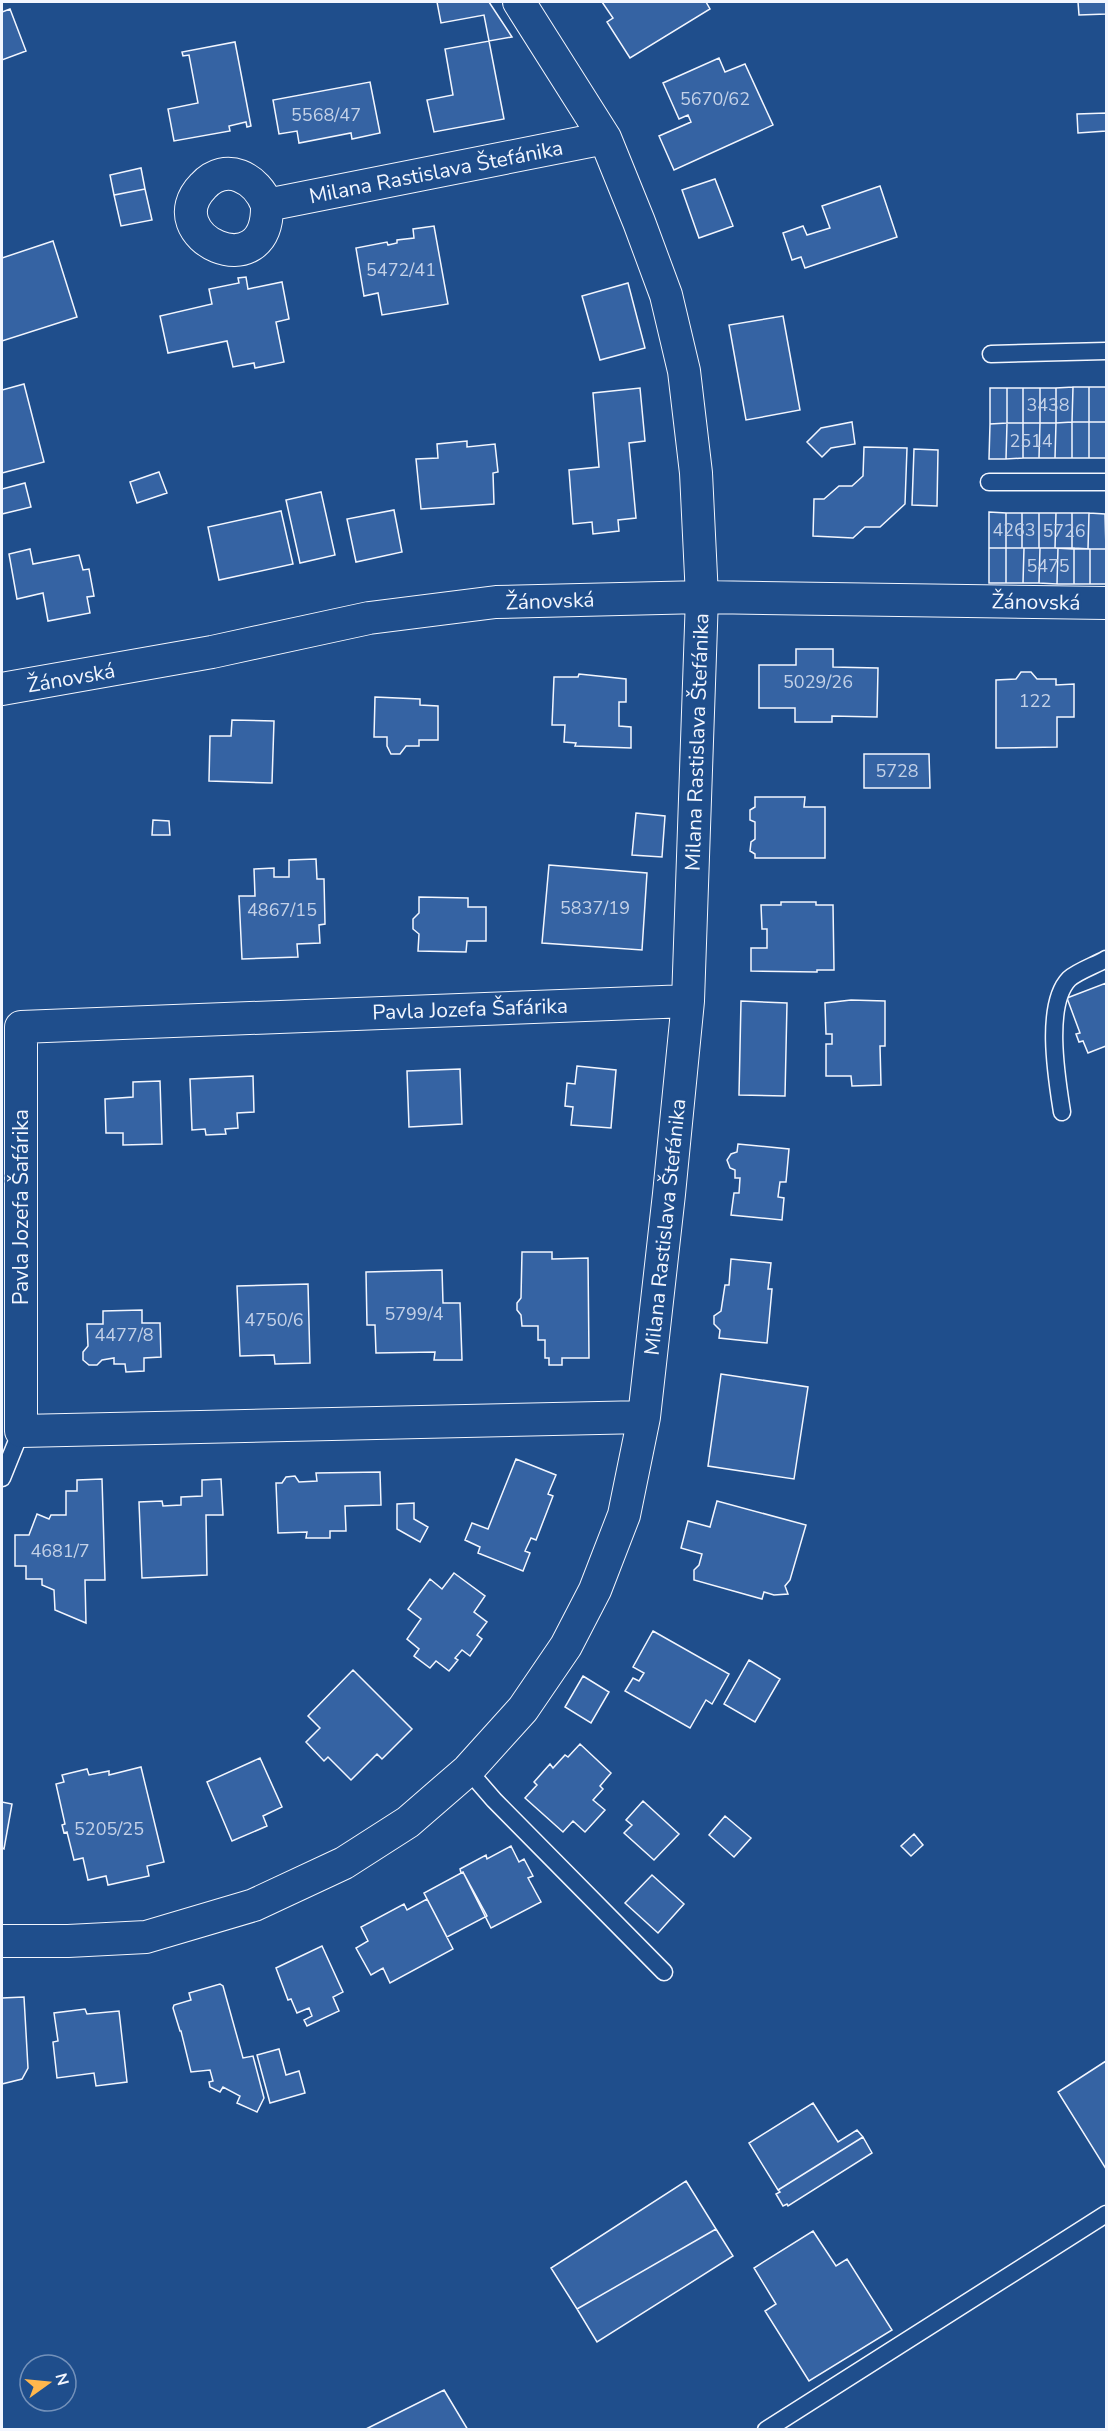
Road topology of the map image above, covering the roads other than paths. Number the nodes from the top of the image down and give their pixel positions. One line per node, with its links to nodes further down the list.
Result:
1 (519, 2): 2 (street, Milana Rastislava Štefánika)
2 (604, 138): 3 (street, Milana Rastislava Štefánika); 8 (street, Milana Rastislava Štefánika)
3 (267, 205)
4 (1107, 351): 5 (lane)
5 (991, 354)
6 (989, 482): 7 (lane)
7 (1107, 482)
8 (702, 597): 9 (street, Žánovská); 10 (street, Žánovská); 12 (street, Milana Rastislava Štefánika)
9 (1107, 603)
10 (2, 689)
11 (1107, 959): 13 (lane)
12 (688, 1001): 14 (street, Milana Rastislava Štefánika); 15 (street, Pavla Jozefa Šafárika)
13 (1062, 1112)
14 (644, 1417): 15 (street); 17 (street, Milana Rastislava Štefánika)
15 (21, 1431): 16 (lane)
16 (2, 1478)
17 (468, 1770): 18 (street, Milana Rastislava Štefánika); 19 (lane)
18 (2, 1941)
19 (664, 1972)
20 (1107, 2214): 21 (lane)
21 (766, 2430)

